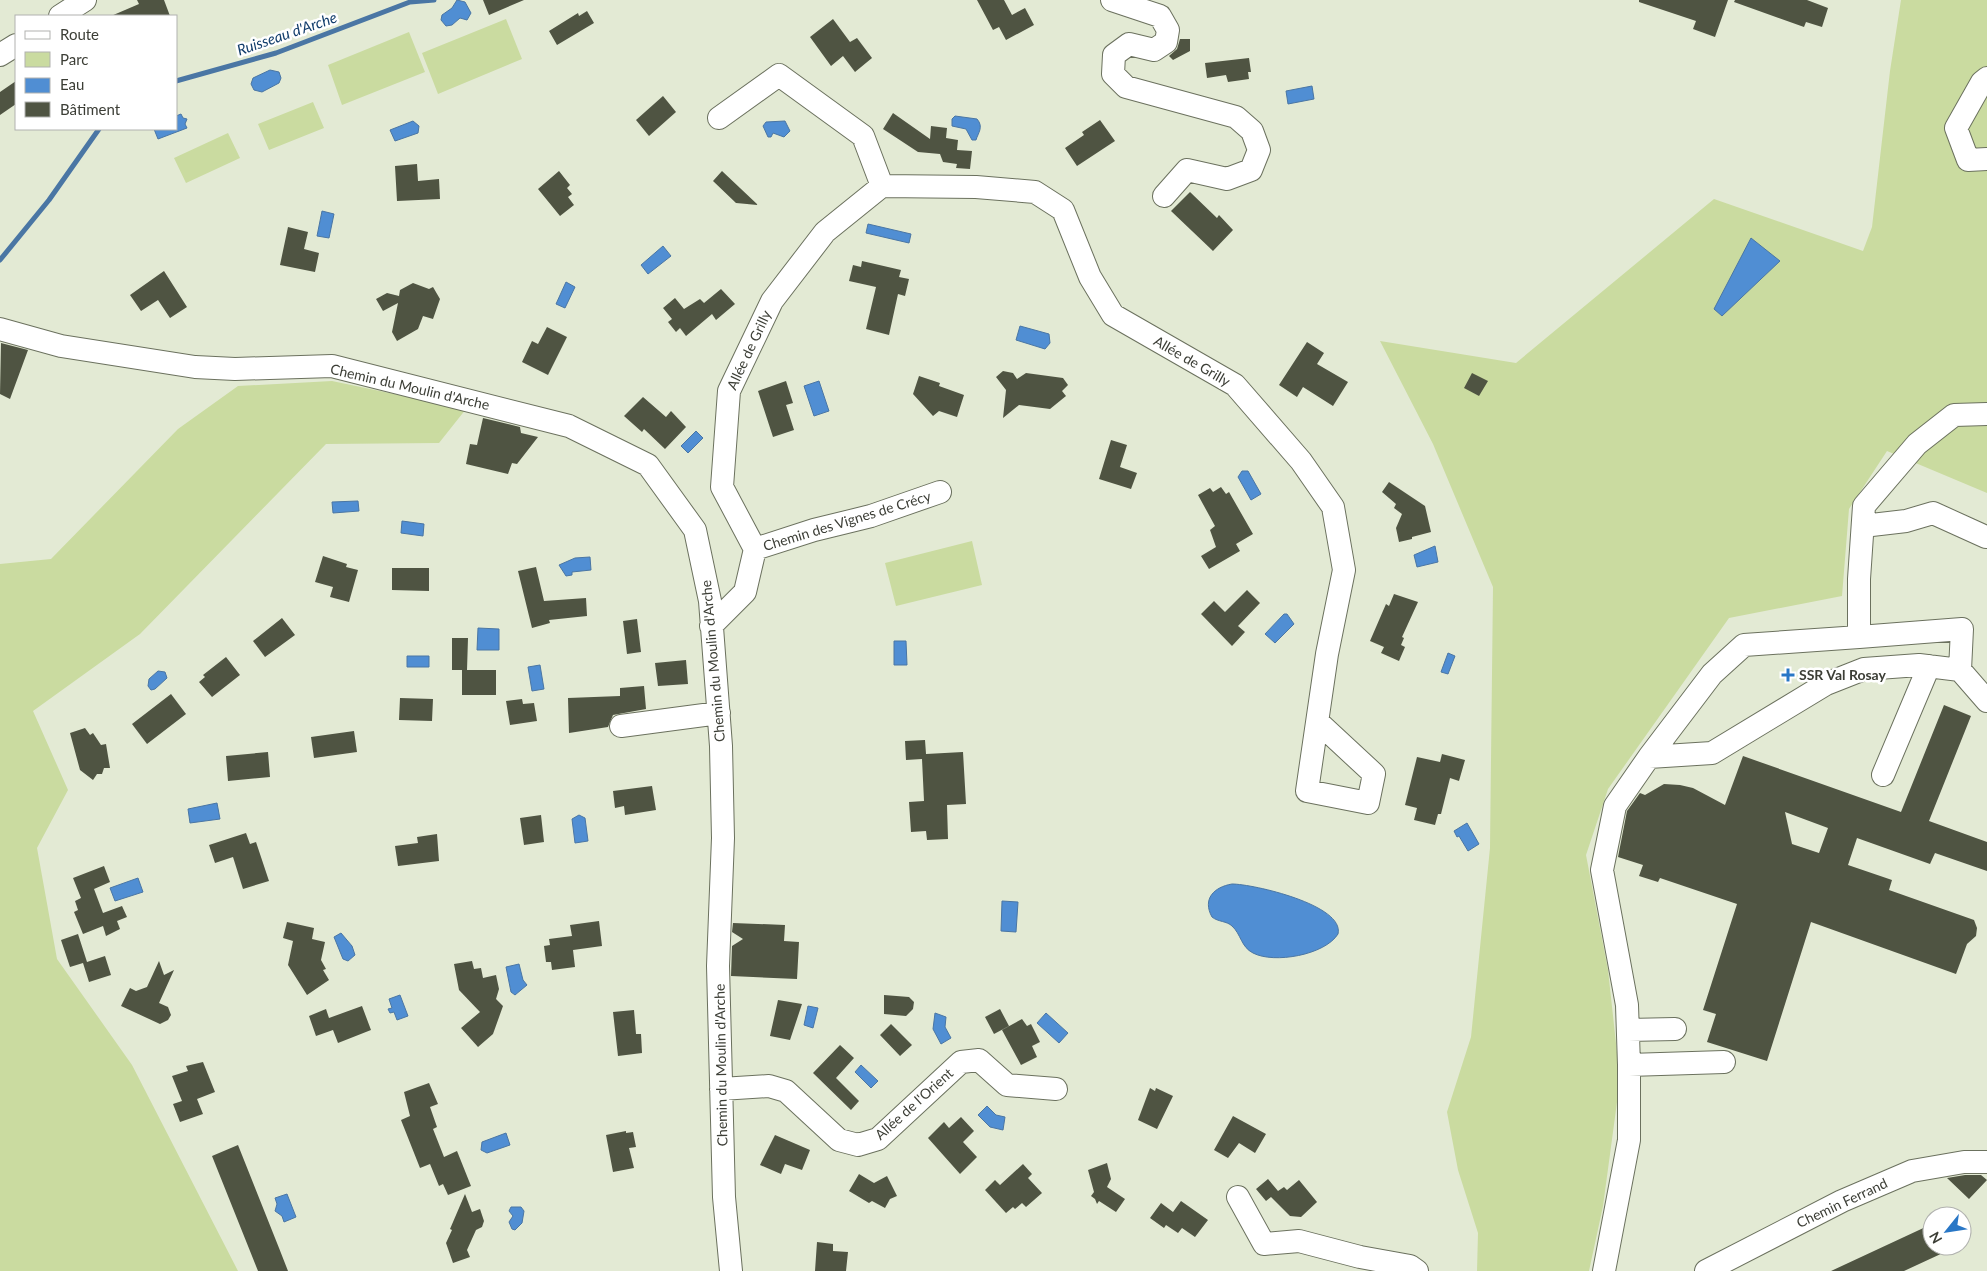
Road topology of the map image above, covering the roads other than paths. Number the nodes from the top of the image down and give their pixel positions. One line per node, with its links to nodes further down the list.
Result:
1 (85, 0): 3 (street)
2 (1112, 0): 10 (street)
3 (62, 15)
4 (15, 46): 5 (street)
5 (0, 55)
6 (1987, 78): 8 (street)
7 (719, 118): 9 (street)
8 (1987, 159)
9 (882, 186): 16 (street, Allée de Grilly); 23 (street, Allée de Grilly)
10 (1164, 196)
11 (0, 328): 17 (street, Chemin du Moulin d'Arche)
12 (1987, 414): 14 (street)
13 (940, 492): 16 (street, Chemin des Vignes de Crécy)
14 (1863, 526): 15 (street); 18 (street)
15 (1986, 537)
16 (755, 550): 17 (street)
17 (711, 626): 22 (street, Chemin du Moulin d'Arche)
18 (1859, 638): 20 (street); 25 (street)
19 (1929, 666): 20 (street); 25 (street); 26 (street)
20 (1960, 670): 21 (street)
21 (1987, 701)
22 (718, 713): 24 (street); 31 (street, Chemin du Moulin d'Arche)
23 (1318, 722)
24 (621, 726)
25 (1649, 757): 28 (street)
26 (1883, 775)
27 (1675, 1029): 28 (street)
28 (1628, 1030): 30 (street)
29 (1724, 1062): 30 (street)
30 (1629, 1065): 37 (street)
31 (721, 1089): 32 (street, Allée de l'Orient); 35 (street, Chemin du Moulin d'Arche)
32 (1056, 1089)
33 (1987, 1162): 38 (street, Chemin Ferrand)
34 (1238, 1197): 36 (street)
35 (732, 1271)
36 (1417, 1271)
37 (1604, 1271)
38 (1706, 1271)

